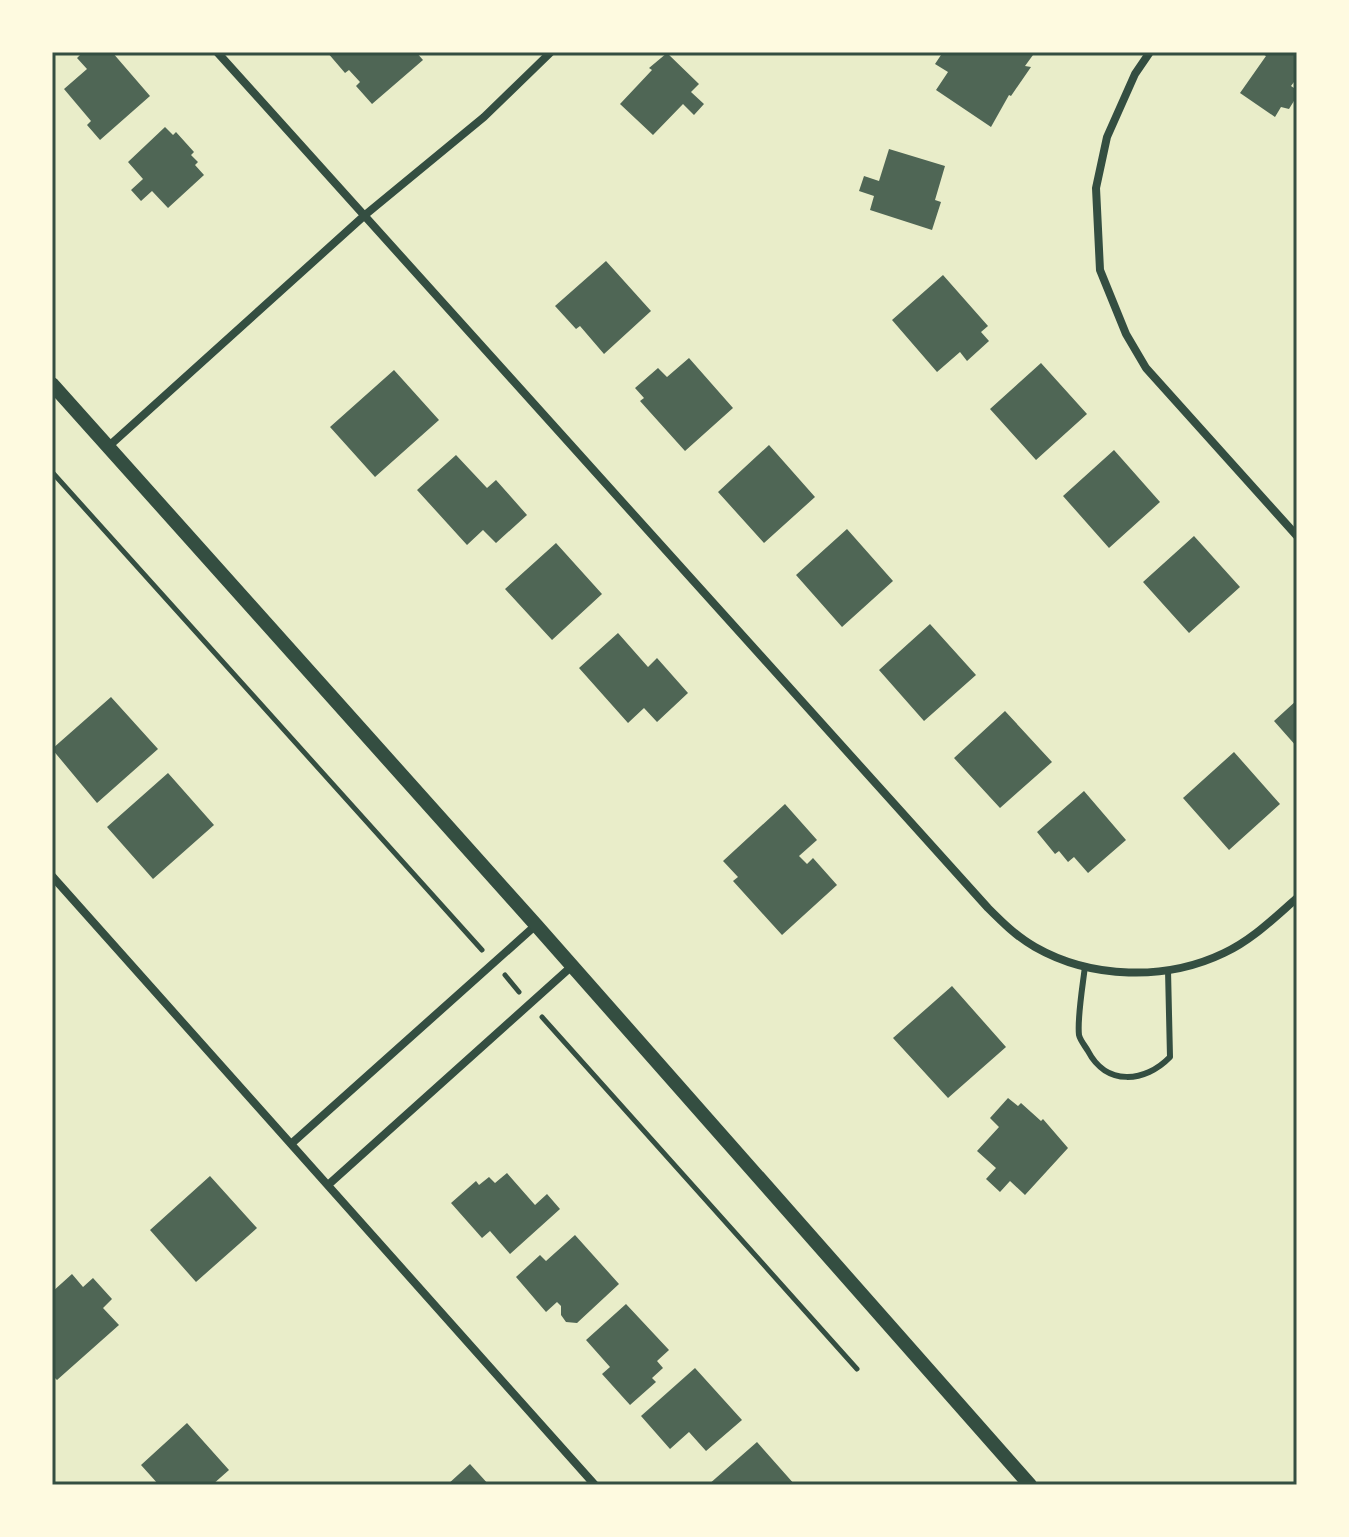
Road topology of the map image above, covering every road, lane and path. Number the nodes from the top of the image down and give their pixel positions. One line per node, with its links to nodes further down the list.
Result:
1 (217, 52): 4 (street)
2 (551, 52): 4 (street)
3 (1150, 52): 8 (street)
4 (365, 215): 6 (street); 14 (street)
5 (52, 384): 6 (street)
6 (109, 446): 11 (street)
7 (52, 472): 12 (path)
8 (1297, 536)
9 (52, 876): 17 (street)
10 (1297, 898): 15 (street)
11 (536, 925): 12 (street); 13 (street)
12 (493, 962): 16 (path); 17 (street)
13 (572, 966): 16 (street); 21 (street)
14 (1085, 966): 15 (street); 15 (lane)
15 (1168, 970)
16 (530, 1003): 18 (street); 19 (path)
17 (291, 1144): 18 (street)
18 (328, 1185): 20 (street)
19 (857, 1369)
20 (595, 1485)
21 (1030, 1485)

